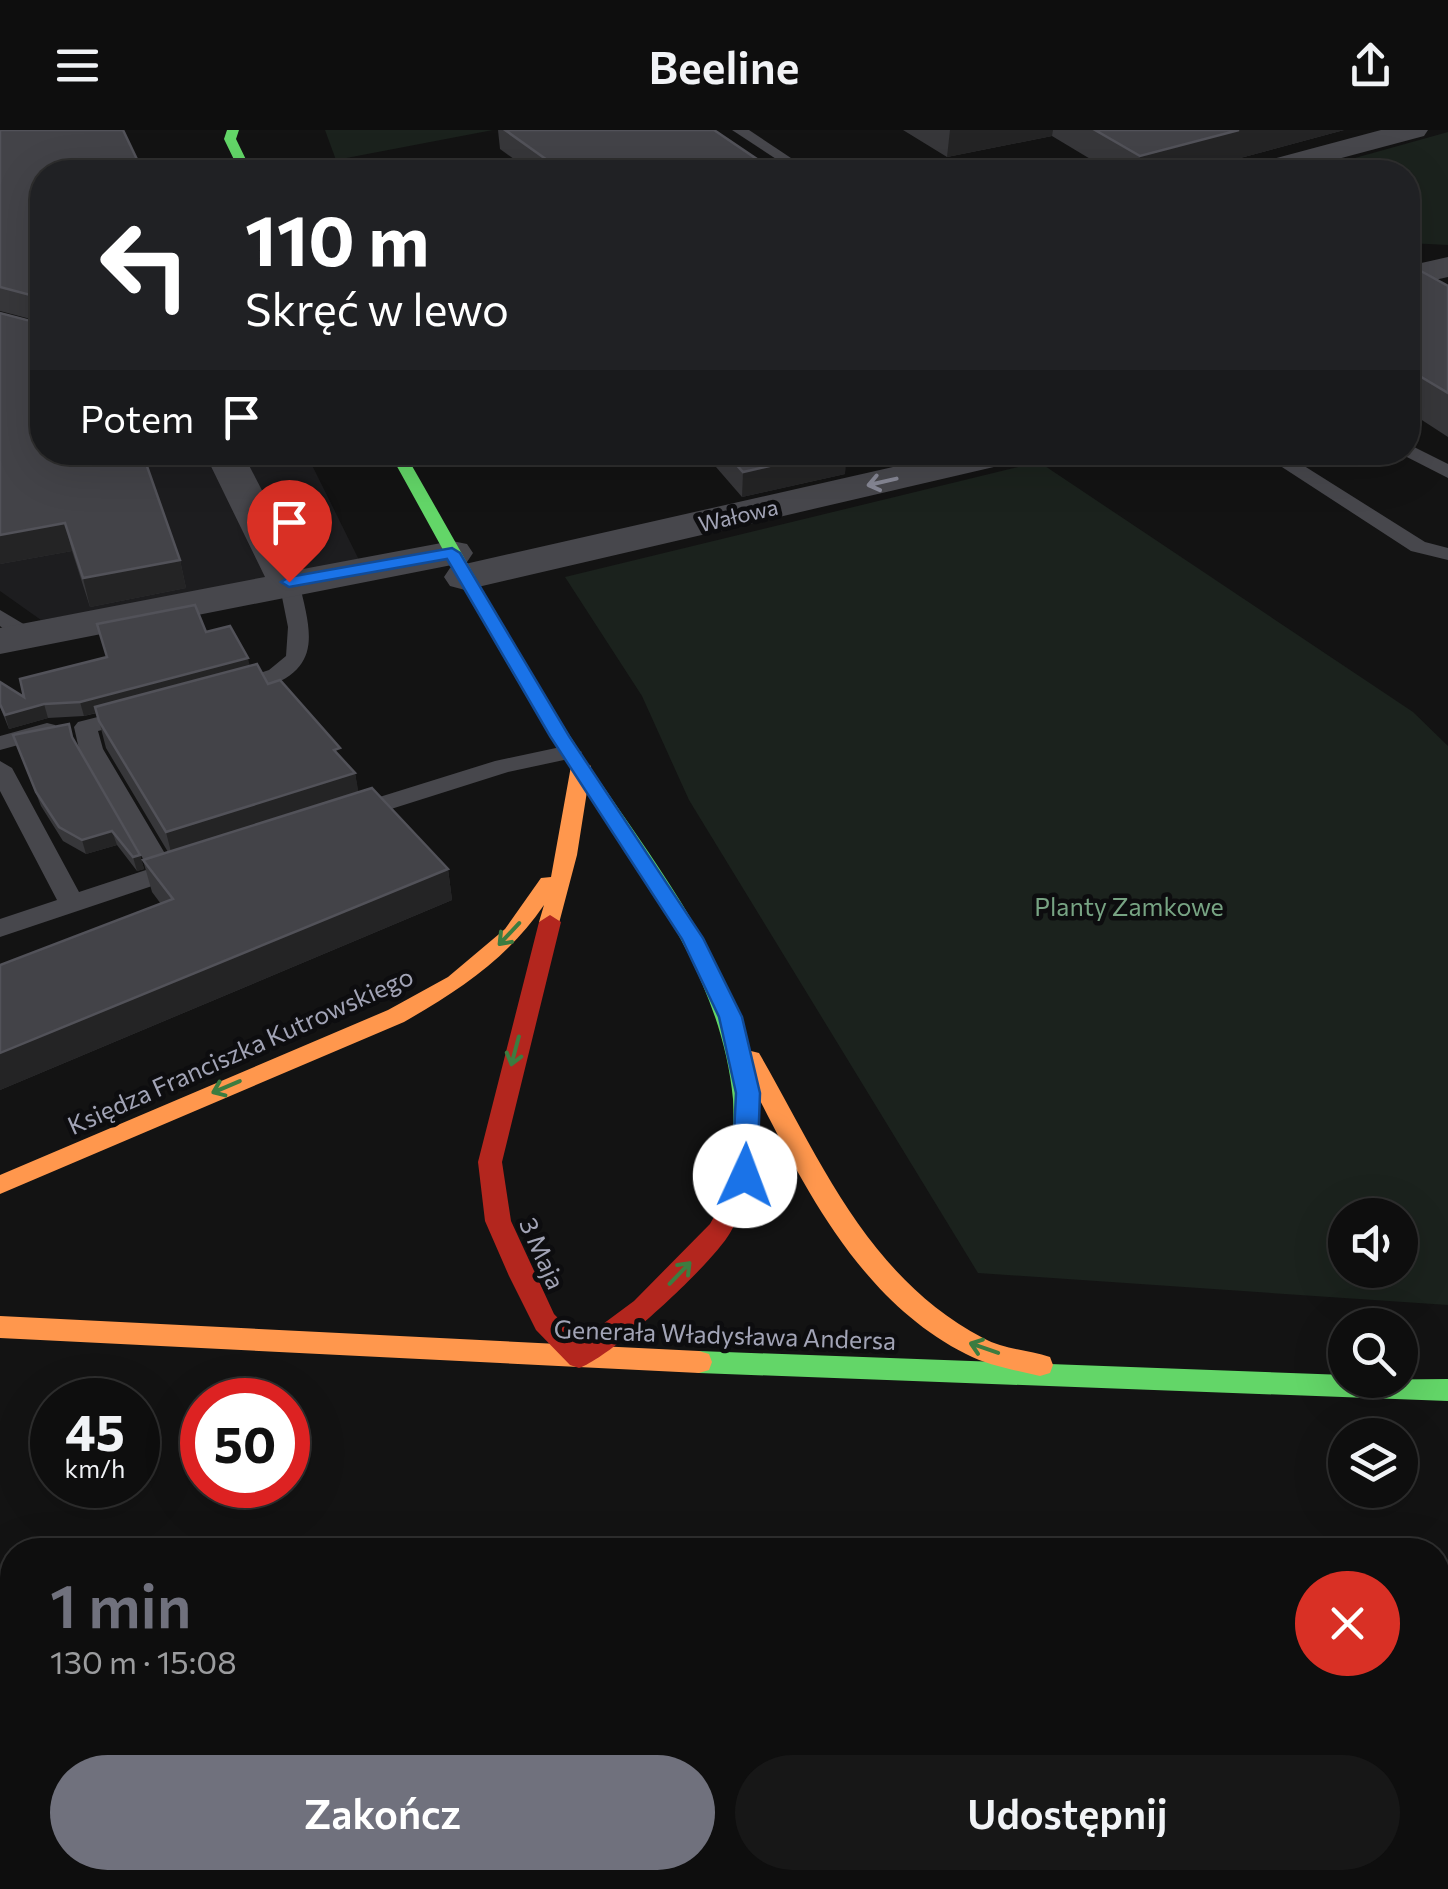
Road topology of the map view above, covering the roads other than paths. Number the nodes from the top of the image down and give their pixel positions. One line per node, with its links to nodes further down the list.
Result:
1 (233, 130): 4 (main road)
2 (738, 130): 5 (lane)
3 (1414, 130): 6 (street)
4 (240, 160)
5 (786, 160)
6 (1302, 160)
7 (1448, 267): 8 (street)
8 (1420, 272)
9 (1420, 279): 10 (street)
10 (1448, 294)
11 (1420, 457): 16 (lane)
12 (230, 465): 19 (street)
13 (403, 465): 18 (main road)
14 (947, 465): 18 (street, Wałowa, one-way to 18)
15 (1289, 465): 17 (lane)
16 (1448, 472)
17 (1448, 554)
18 (458, 565): 19 (street, Wałowa); 25 (main road)
19 (289, 582): 20 (street, Wałowa); 21 (lane)
20 (8, 630)
21 (212, 695)
22 (158, 709): 23 (lane)
23 (86, 728): 24 (lane); 30 (lane)
24 (0, 743)
25 (575, 759): 27 (lane); 28 (main road, 3 Maja); 33 (main road)
26 (0, 768): 31 (lane)
27 (334, 820)
28 (567, 855): 34 (main road, Księdza Franciszka Kutrowskiego, one-way to 34); 36 (main road, 3 Maja, one-way to 36)
29 (202, 861): 30 (lane)
30 (164, 872): 31 (lane)
31 (72, 904): 32 (lane)
32 (0, 928)
33 (733, 1026): 36 (main road, one-way to 33); 37 (main road, one-way to 33)
34 (0, 1185)
35 (0, 1327): 36 (main road, Generała Władysława Andersa)
36 (579, 1356): 37 (main road, Generała Władysława Andersa)
37 (1078, 1376): 38 (main road, Generała Władysława Andersa)
38 (1448, 1390)

